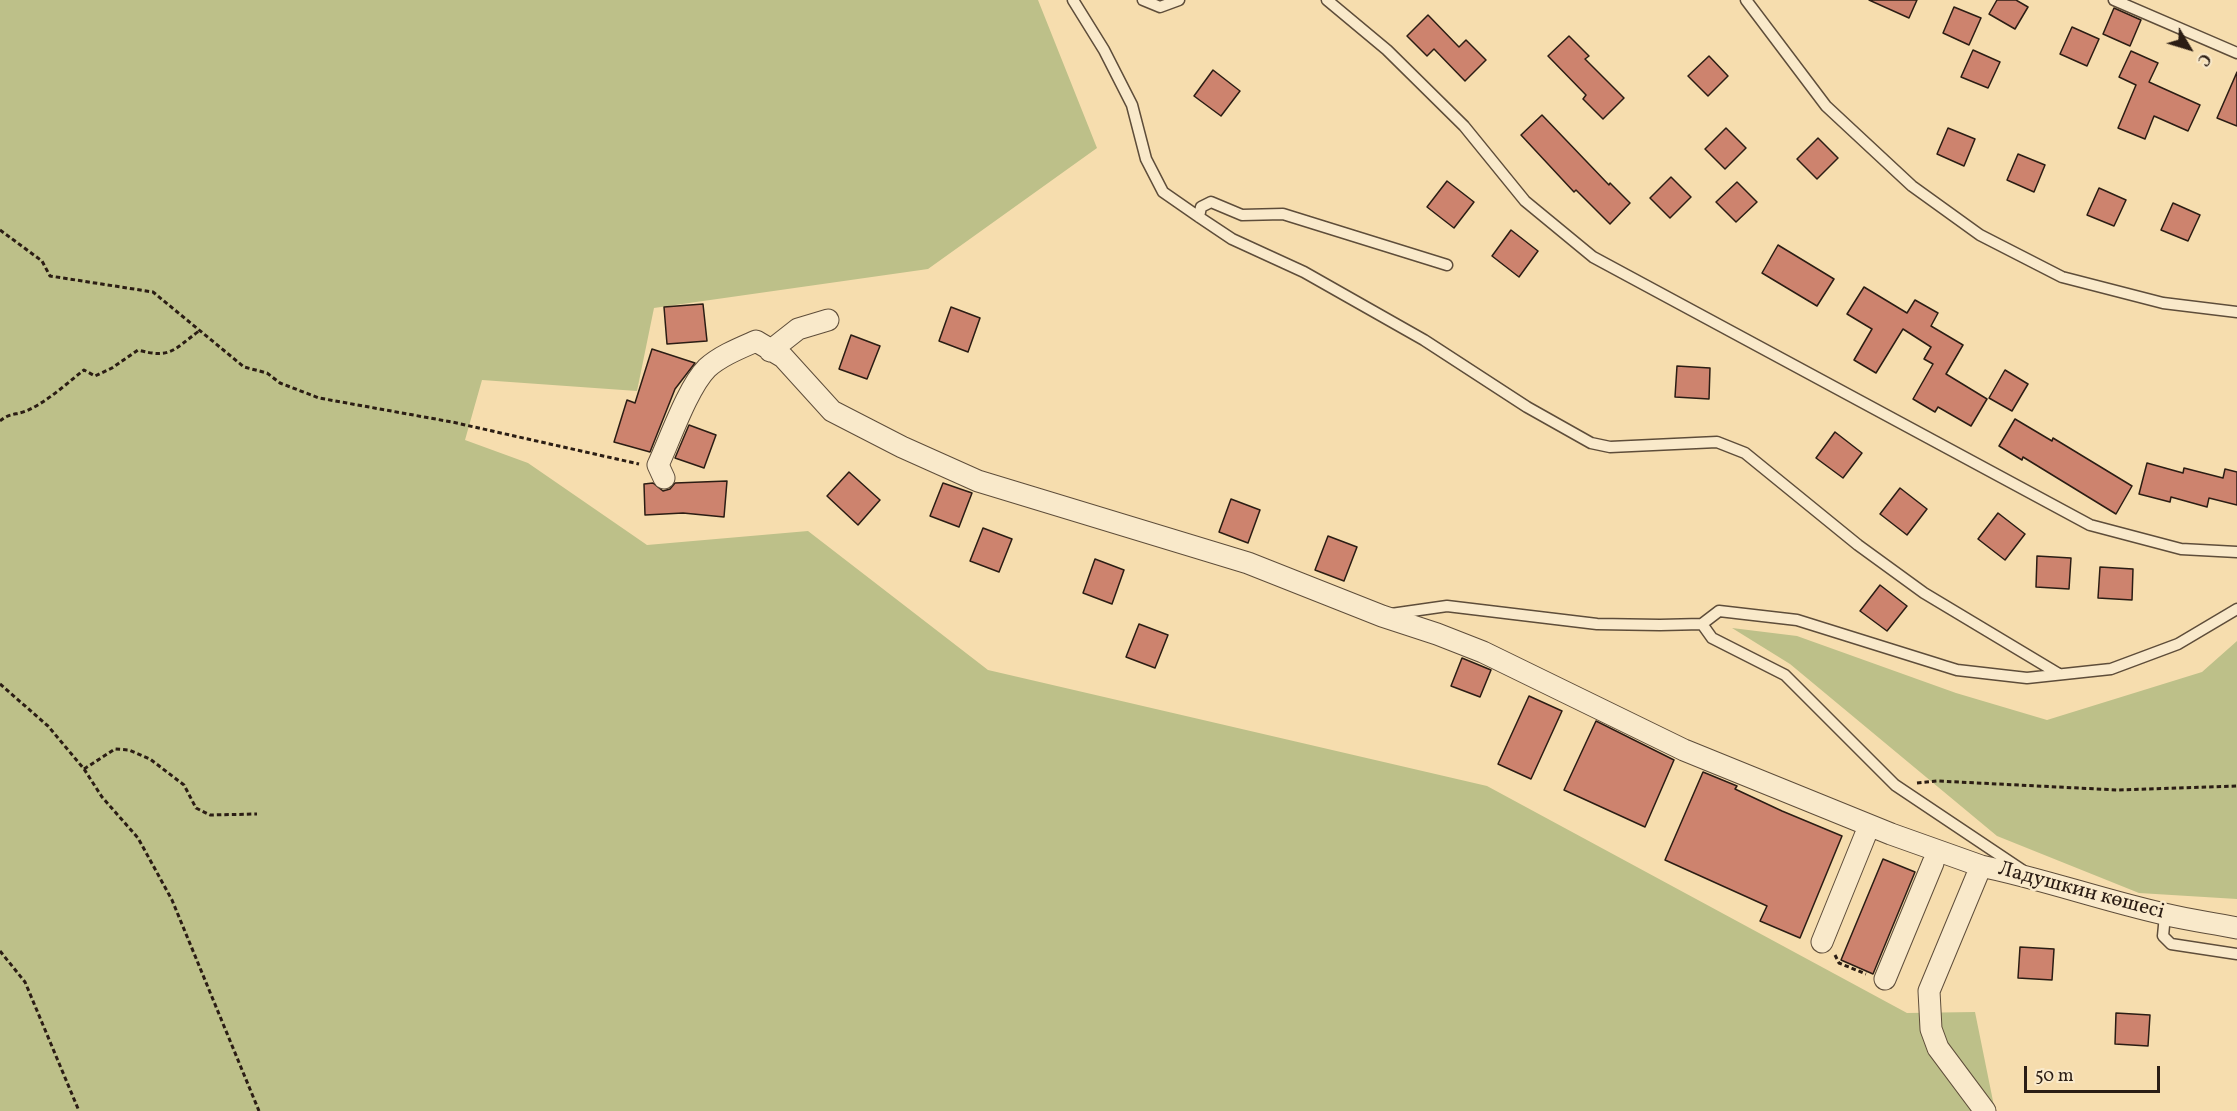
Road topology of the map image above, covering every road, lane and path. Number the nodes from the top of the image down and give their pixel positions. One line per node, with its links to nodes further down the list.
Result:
1 (1073, 0): 8 (lane)
2 (1143, 0): 3 (lane)
3 (1179, 0)
4 (1327, 0): 17 (lane)
5 (1746, 0): 11 (lane)
6 (2114, 0): 7 (lane)
7 (2237, 53)
8 (1199, 217): 10 (lane); 21 (lane)
9 (0, 230): 13 (path)
10 (1447, 266)
11 (2237, 312)
12 (828, 320): 14 (street)
13 (199, 331): 15 (path); 16 (path)
14 (770, 351): 16 (street); 19 (street)
15 (0, 421)
16 (661, 471)
17 (2237, 552)
18 (2237, 609): 21 (lane)
19 (1382, 616): 20 (lane); 30 (street)
20 (1702, 624): 21 (lane); 25 (lane)
21 (2059, 674)
22 (0, 684): 24 (path)
23 (1526, 687): 28 (street)
24 (84, 770): 27 (path); 39 (path)
25 (1894, 785): 26 (path); 31 (lane)
26 (2237, 786)
27 (257, 814)
28 (1865, 836): 29 (street); 34 (street)
29 (1933, 863): 30 (street); 37 (street)
30 (1981, 866): 31 (street, Ладушкин көшесі); 40 (street, Ладушкин көшесі)
31 (2032, 877): 32 (street, Ладушкин көшесі)
32 (2165, 915): 33 (street, Ладушкин көшесі); 36 (lane)
33 (2237, 928)
34 (1822, 942): 37 (path)
35 (0, 951): 38 (path)
36 (2237, 954)
37 (1885, 979)
38 (79, 1111)
39 (259, 1111)
40 (1985, 1111)

